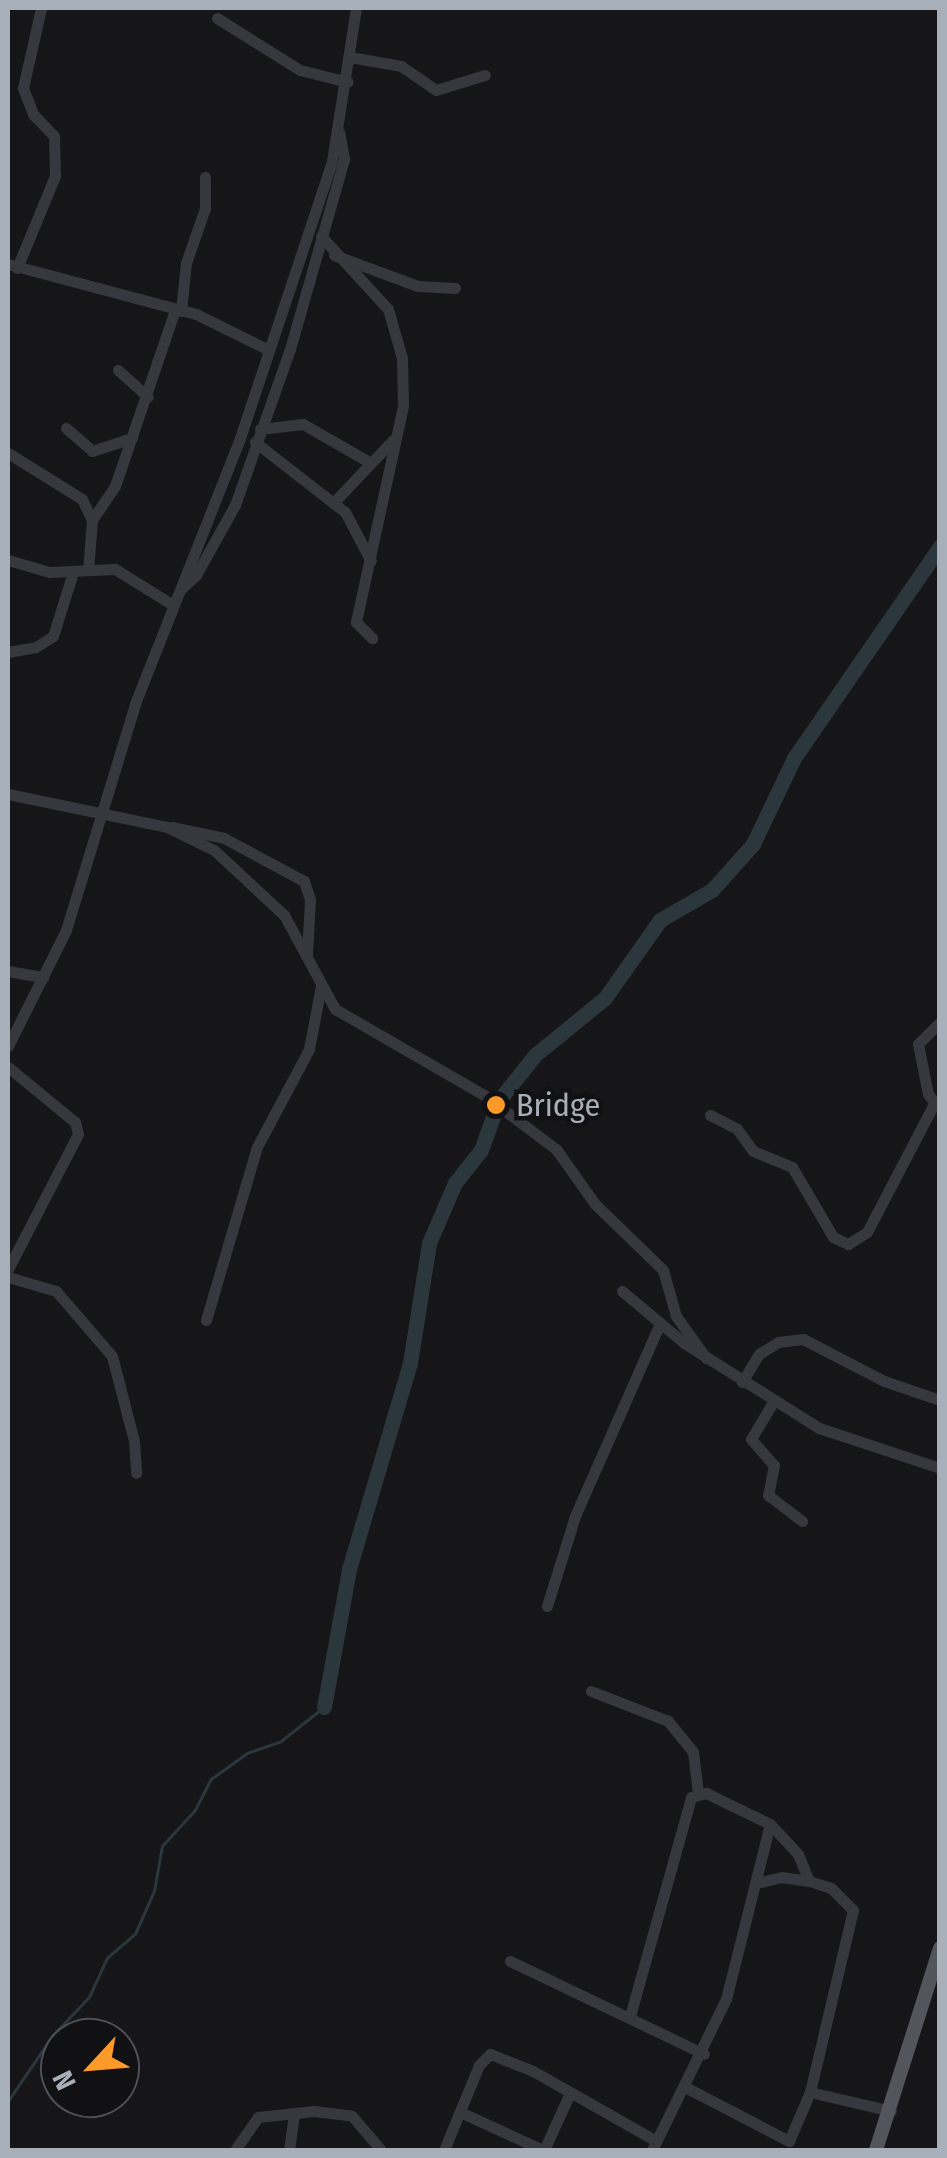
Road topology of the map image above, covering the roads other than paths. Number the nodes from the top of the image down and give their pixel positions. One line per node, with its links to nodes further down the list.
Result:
1 (42, 8): 12 (street)
2 (356, 8): 4 (street)
3 (217, 18): 6 (street)
4 (350, 57): 5 (street); 6 (street)
5 (485, 75)
6 (348, 82): 7 (street)
7 (340, 132): 9 (street); 15 (street)
8 (205, 177): 14 (street)
9 (320, 236): 10 (street); 11 (street)
10 (316, 250): 11 (street); 19 (street)
11 (330, 253): 13 (street); 20 (street)
12 (12, 266): 14 (street)
13 (455, 288)
14 (178, 310): 15 (street); 17 (street)
15 (269, 350): 31 (street)
16 (118, 370): 17 (street)
17 (148, 397): 21 (street)
18 (66, 428): 21 (street)
19 (260, 429): 22 (street); 24 (street)
20 (397, 436): 24 (street); 28 (street)
21 (132, 438): 26 (street)
22 (255, 442): 25 (street); 31 (street)
23 (8, 453): 26 (street)
24 (369, 462): 25 (street)
25 (332, 503): 28 (street)
26 (92, 520): 29 (street)
27 (8, 560): 30 (street)
28 (371, 562): 33 (street)
29 (88, 570): 30 (street); 32 (street)
30 (73, 572): 34 (street)
31 (179, 590): 32 (street)
32 (173, 605): 36 (street)
33 (372, 638)
34 (8, 652)
35 (8, 794): 36 (street)
36 (98, 812): 37 (street); 40 (street)
37 (166, 827): 38 (street); 38 (street)
38 (309, 963): 41 (street)
39 (8, 971): 40 (street)
40 (44, 977): 43 (street)
41 (321, 986): 49 (street); 51 (street)
42 (940, 1022): 45 (street)
43 (8, 1046)
44 (8, 1067): 47 (street)
45 (937, 1106): 46 (street)
46 (710, 1115)
47 (8, 1273): 56 (street)
48 (622, 1291): 50 (street)
49 (206, 1320)
50 (660, 1323): 51 (street); 58 (street)
51 (706, 1358): 52 (street)
52 (742, 1382): 53 (street); 54 (street)
53 (940, 1400)
54 (773, 1402): 55 (street); 57 (street)
55 (940, 1468)
56 (136, 1473)
57 (802, 1521)
58 (548, 1606)
59 (591, 1691): 60 (street)
60 (698, 1794): 61 (street); 66 (street)
61 (770, 1824): 62 (street); 63 (street)
62 (810, 1881): 63 (street); 69 (street)
63 (758, 1883): 67 (street)
64 (940, 1948): 71 (main road)
65 (510, 1961): 66 (street)
66 (630, 2016): 67 (street)
67 (704, 2054): 68 (street)
68 (688, 2088): 74 (street); 75 (street)
69 (810, 2092): 71 (street); 75 (street)
70 (570, 2093): 72 (street); 74 (street); 80 (street)
71 (890, 2110): 81 (main road)
72 (460, 2112): 79 (street); 80 (street)
73 (294, 2114): 76 (street); 77 (street); 78 (street)
74 (654, 2146)
75 (788, 2146)
76 (235, 2150)
77 (289, 2150)
78 (382, 2150)
79 (444, 2150)
80 (543, 2150)
81 (876, 2150)

